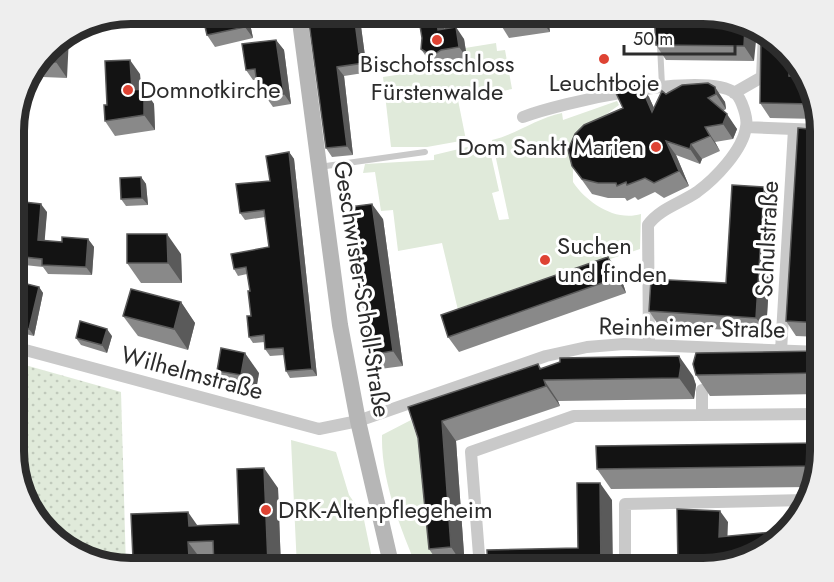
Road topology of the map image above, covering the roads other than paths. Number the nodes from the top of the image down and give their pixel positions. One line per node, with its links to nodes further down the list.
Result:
1 (300, 24): 11 (street, Geschwister-Scholl-Straße)
2 (660, 34): 4 (lane)
3 (764, 43): 5 (street)
4 (662, 86): 5 (street); 6 (street)
5 (735, 93): 7 (street)
6 (523, 117)
7 (746, 127): 8 (street); 12 (street)
8 (794, 129): 9 (street); 14 (street, Schulstraße)
9 (810, 130)
10 (426, 152): 11 (lane)
11 (318, 167): 19 (street, Geschwister-Scholl-Straße)
12 (649, 344): 14 (street, Reinheimer Straße); 19 (street, Reinheimer Straße)
13 (24, 349): 19 (street, Wilhelmstraße)
14 (781, 351): 15 (street, Reinheimer Straße)
15 (810, 352)
16 (702, 390): 17 (street)
17 (702, 414): 18 (street); 22 (street)
18 (810, 414)
19 (358, 421): 21 (street, Geschwister-Scholl-Straße)
20 (798, 500): 23 (street)
21 (390, 558)
22 (479, 558)
23 (626, 558)

